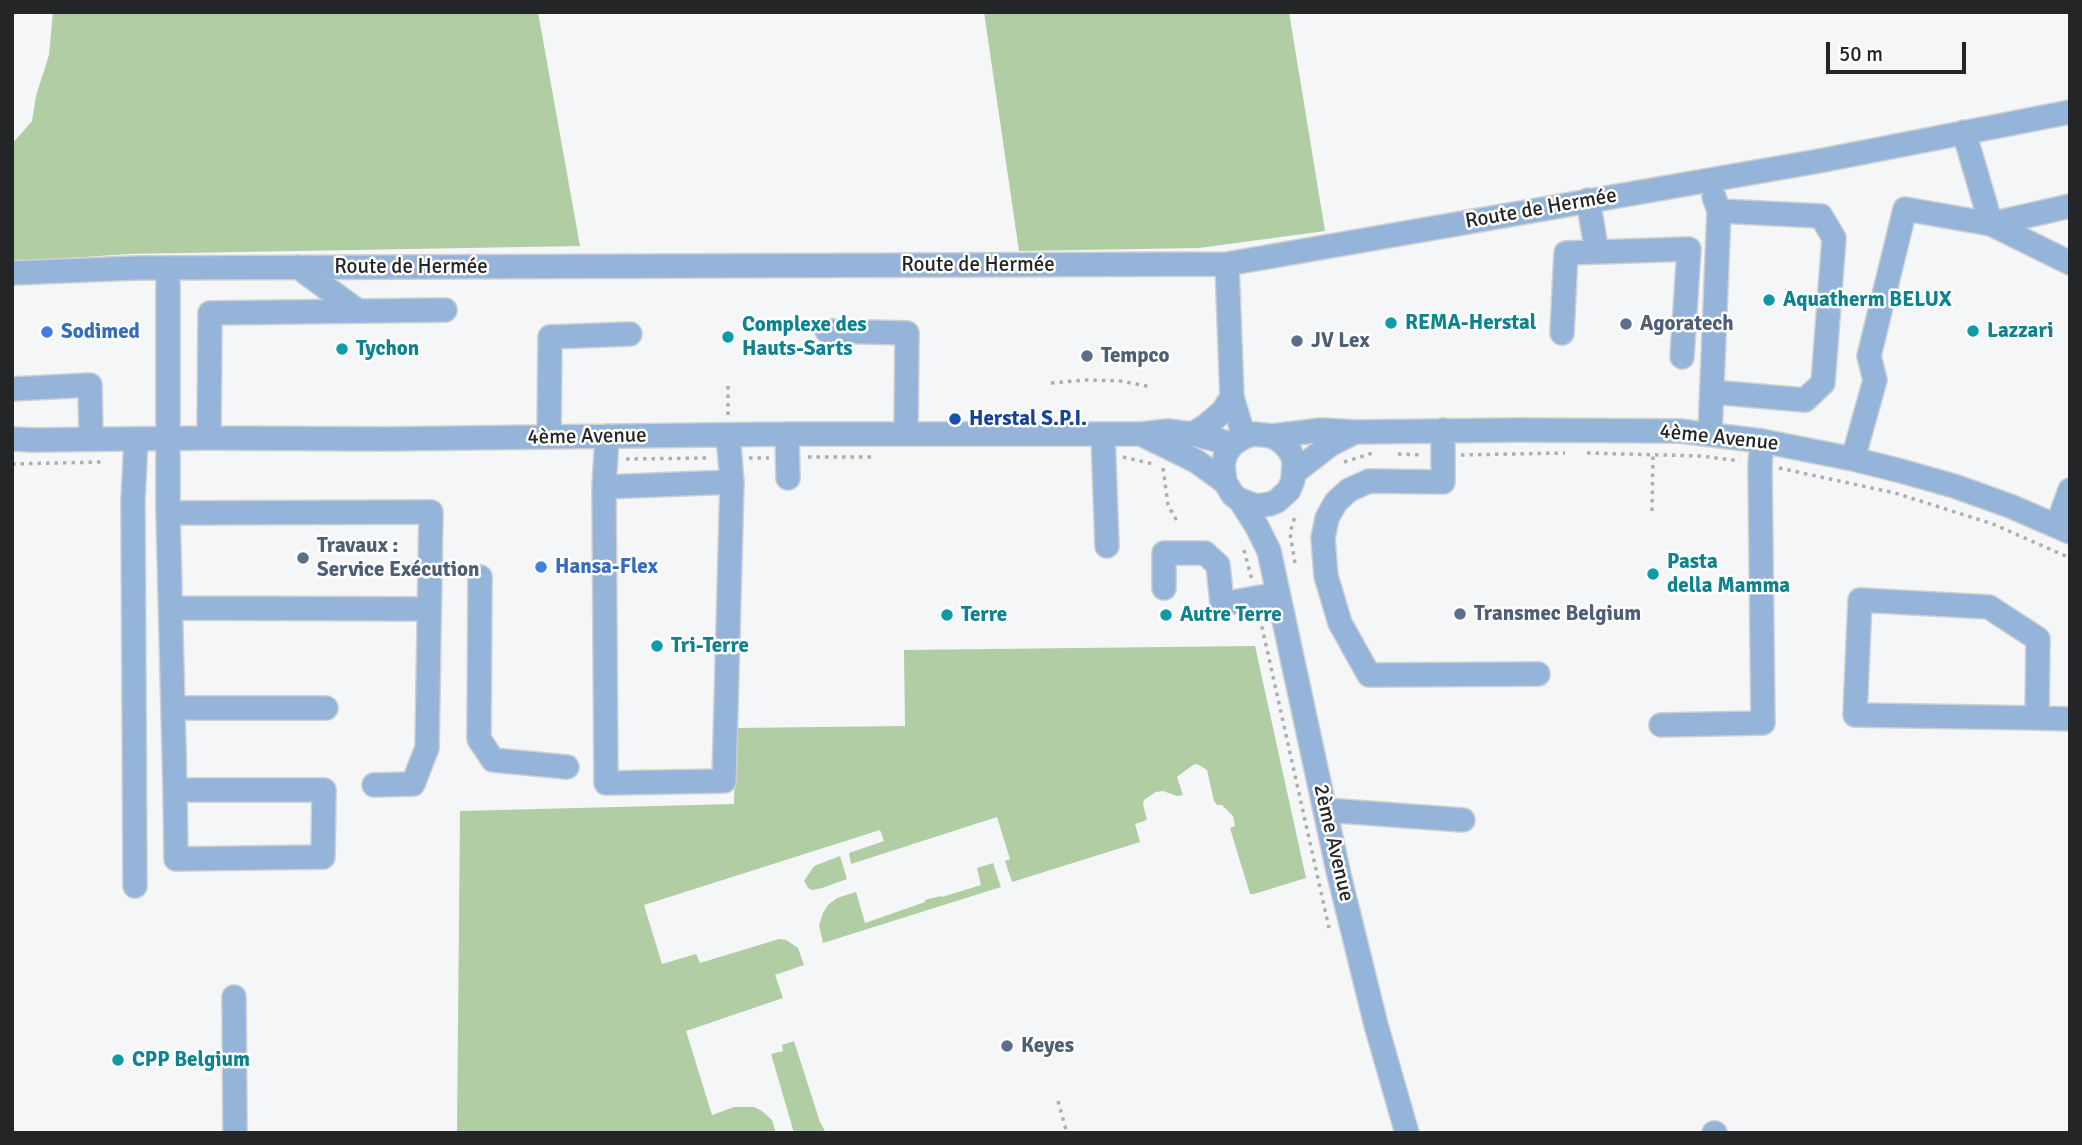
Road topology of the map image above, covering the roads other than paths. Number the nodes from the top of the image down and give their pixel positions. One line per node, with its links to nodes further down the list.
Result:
1 (2070, 112): 2 (street, Route de Hermée)
2 (1964, 132): 3 (street, Route de Hermée); 7 (street)
3 (1708, 180): 4 (street, Route de Hermée); 6 (street)
4 (1588, 200): 8 (street); 9 (street, Route de Hermée)
5 (2070, 206): 7 (street)
6 (1720, 211): 21 (street); 21 (street)
7 (1991, 223): 10 (street); 42 (street)
8 (1597, 252): 17 (street); 19 (street)
9 (1227, 264): 11 (street, Route de Hermée); 22 (street)
10 (2070, 264)
11 (298, 267): 12 (street, Route de Hermée); 15 (street)
12 (168, 268): 13 (street, Route de Hermée); 38 (street)
13 (12, 273)
14 (445, 310): 15 (street)
15 (358, 311): 35 (street)
16 (827, 331): 31 (street)
17 (1562, 333)
18 (630, 334): 34 (street)
19 (1682, 357)
20 (12, 389): 36 (street)
21 (1712, 392): 29 (street)
22 (1232, 397): 28 (street); 39 (street)
23 (1443, 430): 24 (street, 4ème Avenue); 29 (street, 4ème Avenue); 60 (street)
24 (1355, 432): 33 (street, 4ème Avenue); 43 (street, 4ème Avenue)
25 (787, 434): 30 (street, 4ème Avenue); 31 (street, 4ème Avenue); 44 (street)
26 (1103, 434): 27 (street, 4ème Avenue); 31 (street, 4ème Avenue); 53 (street)
27 (1141, 434): 28 (street, 4ème Avenue); 46 (street, 4ème Avenue)
28 (1193, 434): 39 (street, 4ème Avenue)
29 (1710, 434): 41 (street, 4ème Avenue)
30 (728, 435): 32 (street, 4ème Avenue); 45 (street)
31 (906, 435)
32 (607, 436): 34 (street, 4ème Avenue); 47 (street)
33 (1272, 436): 39 (street, 4ème Avenue); 43 (street)
34 (549, 437): 35 (street, 4ème Avenue)
35 (209, 438): 38 (street, 4ème Avenue)
36 (91, 439): 37 (street, 4ème Avenue); 40 (street, 4ème Avenue)
37 (136, 439): 38 (street, 4ème Avenue); 71 (street)
38 (168, 439): 51 (street)
39 (1239, 440): 46 (street)
40 (19, 441)
41 (1762, 441): 42 (street, 4ème Avenue); 65 (street)
42 (1853, 459): 52 (street, 4ème Avenue)
43 (1295, 472): 49 (street, 4ème Avenue)
44 (788, 478)
45 (732, 482): 47 (street); 47 (street)
46 (1225, 482): 50 (street, 4ème Avenue)
47 (604, 487)
48 (2070, 490): 52 (street)
49 (1291, 499): 50 (street); 54 (street, 2ème Avenue)
50 (1240, 500): 54 (street, 2ème Avenue)
51 (169, 513): 58 (street); 59 (street)
52 (2064, 529)
53 (1107, 546)
54 (1264, 564): 57 (street, 2ème Avenue)
55 (480, 577): 66 (street)
56 (1164, 588): 57 (street)
57 (1266, 596): 69 (street, 2ème Avenue)
58 (171, 608): 59 (street); 61 (street)
59 (429, 609): 67 (street)
60 (1538, 674)
61 (173, 708): 62 (street); 68 (street)
62 (326, 708)
63 (2037, 718): 63 (street); 64 (street)
64 (2070, 719)
65 (1661, 725)
66 (567, 767)
67 (374, 785)
68 (175, 790): 68 (street)
69 (1325, 810): 70 (street); 74 (street, 2ème Avenue)
70 (1463, 820)
71 (135, 886)
72 (234, 997): 73 (street)
73 (235, 1133)
74 (1407, 1133)

